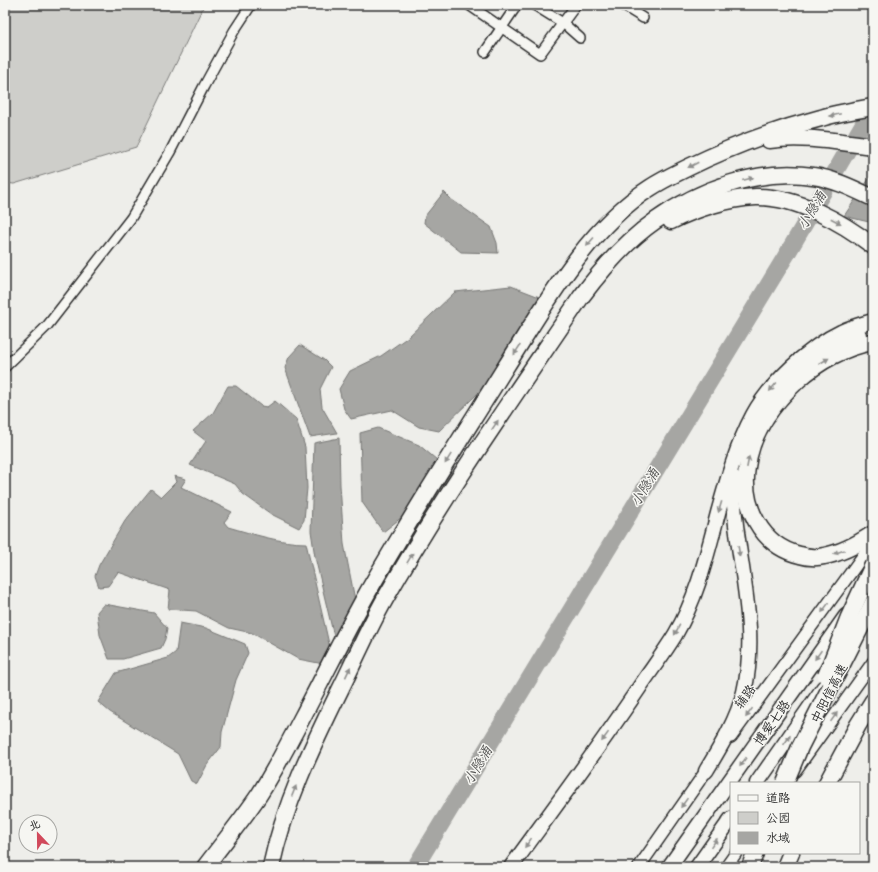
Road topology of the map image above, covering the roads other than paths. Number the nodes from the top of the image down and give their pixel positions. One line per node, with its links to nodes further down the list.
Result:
1 (251, 5): 22 (street)
2 (469, 5): 9 (street)
3 (517, 5): 9 (street)
4 (534, 5): 8 (street)
5 (576, 5): 8 (street)
6 (622, 5): 7 (street)
7 (643, 18)
8 (563, 23): 9 (street); 10 (street)
9 (502, 28): 11 (street)
10 (580, 38)
11 (485, 52)
12 (873, 107): 14 (highway, one-way to 14)
13 (873, 146): 14 (highway)
14 (729, 149): 43 (highway, one-way to 43)
15 (873, 198): 16 (highway, one-way to 15)
16 (629, 244): 17 (highway, one-way to 17); 39 (highway, one-way to 16)
17 (873, 246)
18 (873, 321): 21 (highway)
19 (873, 332): 21 (highway)
20 (873, 342): 24 (highway, one-way to 20)
21 (801, 360): 23 (highway, one-way to 23)
22 (5, 367)
23 (735, 457): 33 (highway, one-way to 33); 46 (highway, one-way to 46)
24 (873, 534)
25 (873, 542): 33 (street, 辅路, one-way to 33)
26 (873, 565): 32 (highway, bridge)
27 (873, 578): 48 (highway, 博爱七路, one-way to 48)
28 (873, 604): 32 (highway, 中阳信高速, bridge)
29 (873, 618): 34 (highway, 博爱七路, one-way to 29)
30 (873, 662): 36 (street, one-way to 30)
31 (873, 701): 37 (highway)
32 (800, 747): 35 (highway, 中阳信高速, bridge)
33 (706, 771): 47 (street, 辅路, one-way to 47)
34 (757, 782)
35 (786, 782)
36 (787, 782)
37 (828, 782)
38 (730, 820): 49 (highway, one-way to 38)
39 (281, 827): 44 (highway); 45 (highway)
40 (735, 854): 50 (street)
41 (755, 854): 51 (highway)
42 (792, 854): 52 (highway)
43 (205, 865)
44 (271, 867)
45 (279, 867)
46 (510, 867)
47 (639, 867)
48 (669, 867)
49 (697, 867)
50 (726, 867)
51 (750, 867)
52 (785, 867)

